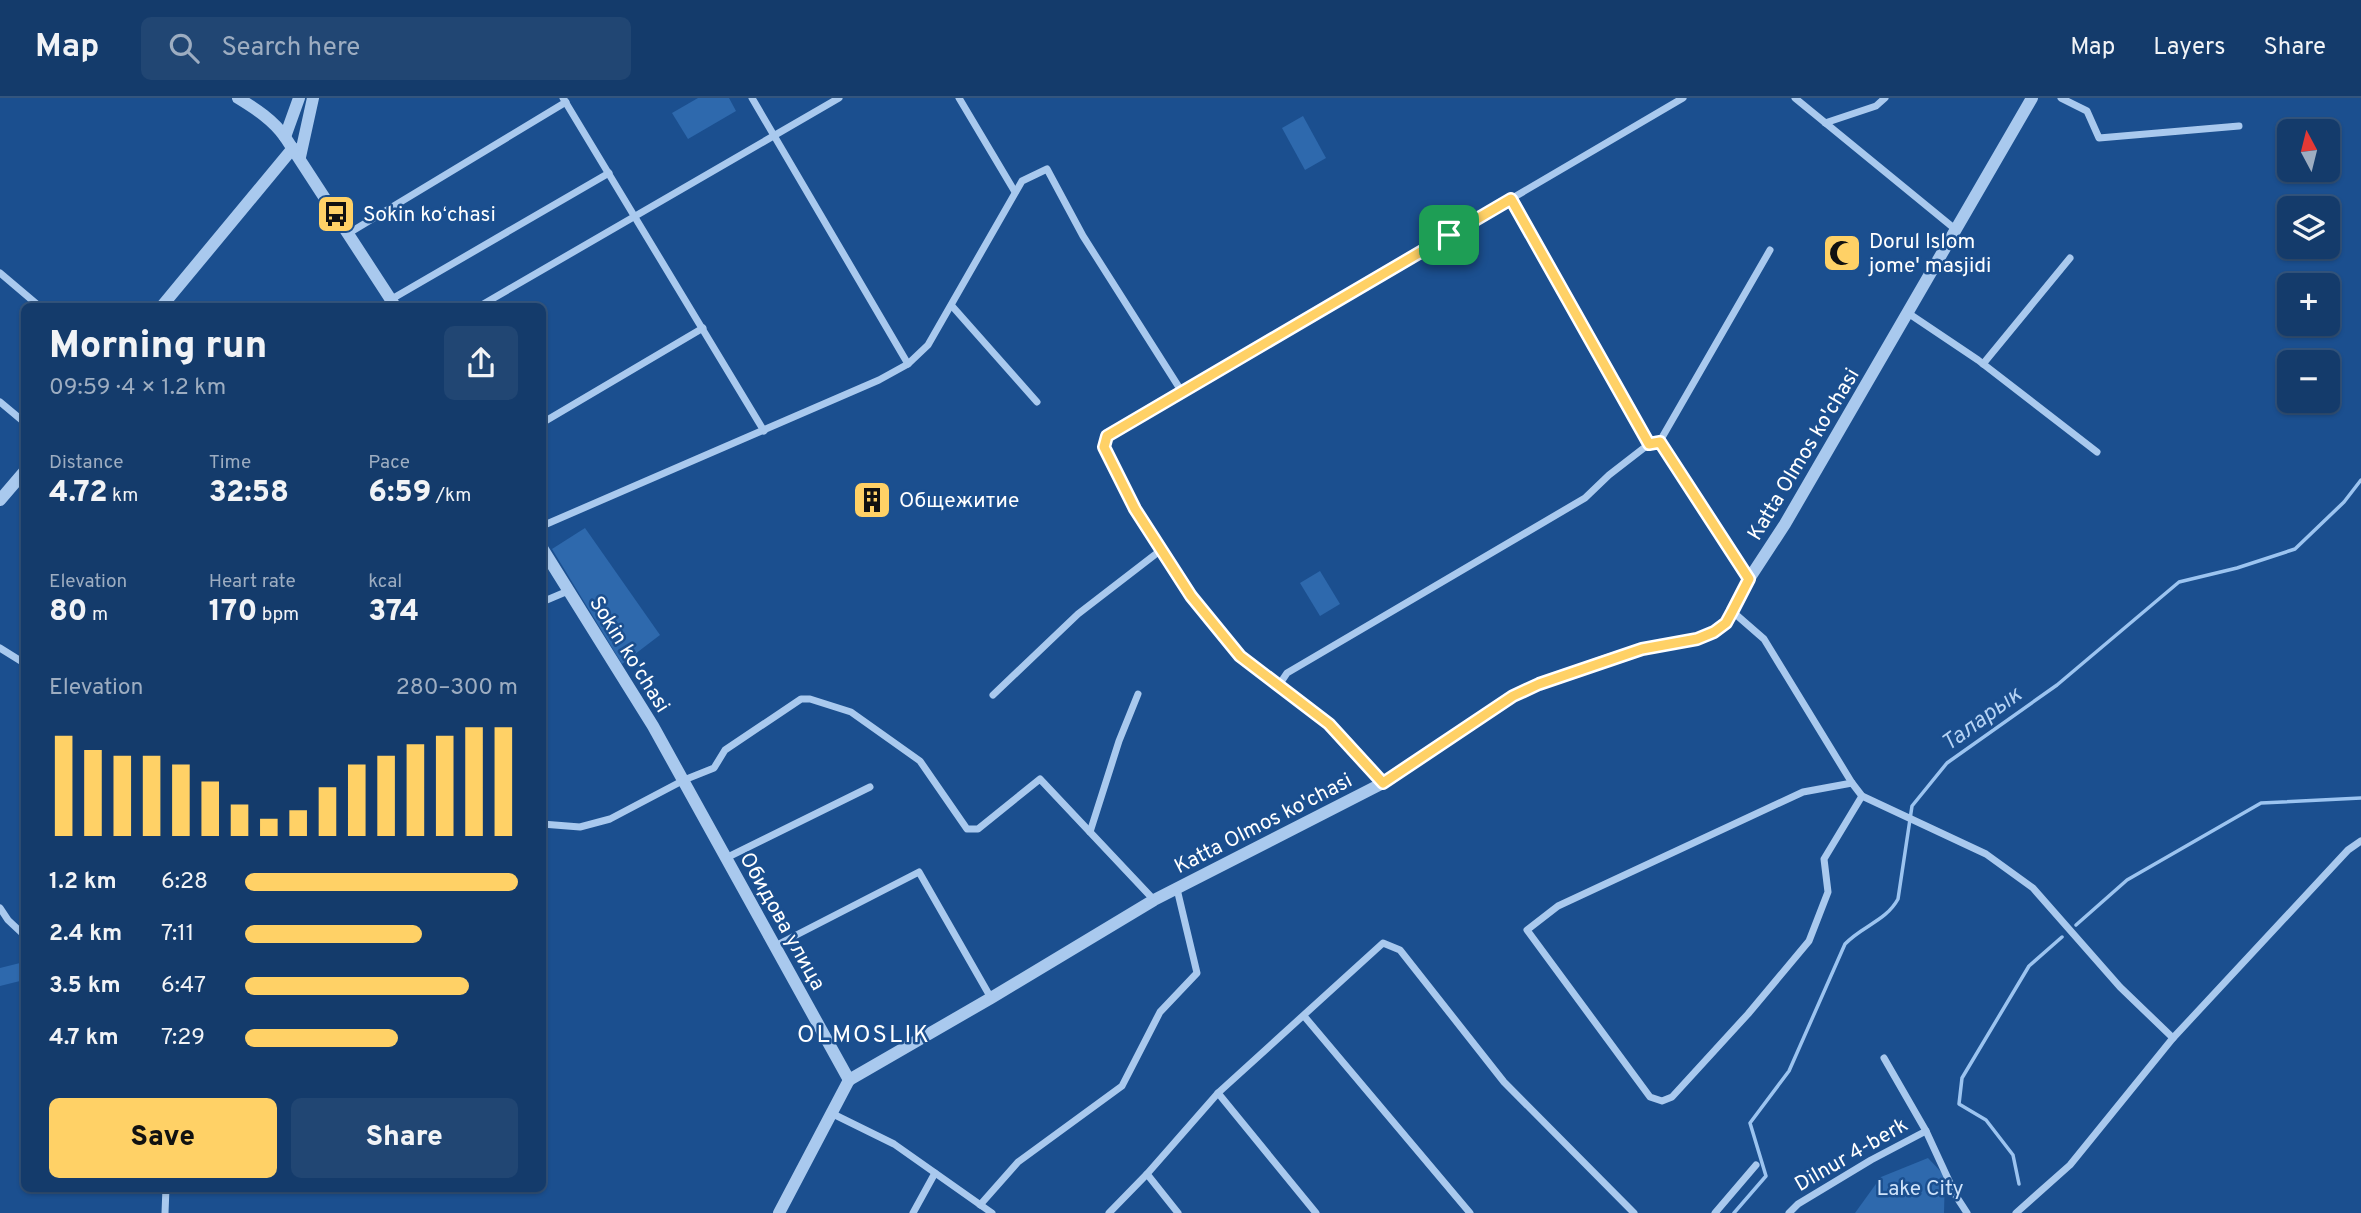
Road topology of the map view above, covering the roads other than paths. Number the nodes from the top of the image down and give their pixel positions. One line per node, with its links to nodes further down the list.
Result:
1 (238, 98): 16 (street)
2 (299, 98): 16 (street)
3 (313, 98): 16 (street)
4 (752, 98): 15 (street)
5 (839, 98): 15 (street)
6 (959, 98): 18 (street)
7 (1683, 98): 19 (street)
8 (1795, 98): 13 (street)
9 (1885, 98): 13 (street)
10 (2032, 98): 21 (street, Katta Olmos ko'chasi)
11 (2061, 98): 14 (street)
12 (565, 100): 17 (street); 22 (street)
13 (1825, 123): 21 (street)
14 (2239, 126)
15 (775, 136): 20 (street); 33 (street)
16 (293, 147): 22 (street); 27 (street)
17 (608, 173): 20 (street); 28 (street)
18 (1015, 192): 30 (street); 35 (street)
19 (1511, 199): 35 (street); 42 (street)
20 (635, 217): 29 (street); 32 (street)
21 (1955, 229): 31 (street, Katta Olmos ko'chasi)
22 (349, 233): 28 (street)
23 (1770, 250): 41 (street)
24 (2070, 258): 34 (street)
25 (0, 273): 26 (street)
26 (35, 303)
27 (164, 303)
28 (393, 303)
29 (485, 303)
30 (952, 306): 33 (street); 37 (street)
31 (1908, 313): 34 (street); 49 (street, Katta Olmos ko'chasi)
32 (703, 328): 39 (street); 40 (street)
33 (908, 364): 40 (street)
34 (1983, 364): 43 (street)
35 (1182, 392): 47 (street)
36 (0, 402): 38 (street)
37 (1037, 402)
38 (21, 420)
39 (546, 421)
40 (764, 431): 46 (street)
41 (1660, 442): 42 (street); 49 (street)
42 (1649, 444): 55 (street)
43 (2097, 452)
44 (21, 476): 45 (street)
45 (0, 500)
46 (546, 524)
47 (1161, 550): 55 (street); 57 (street)
48 (546, 555): 50 (street, Sokin ko'chasi)
49 (1749, 579): 52 (street, Katta Olmos ko'chasi)
50 (568, 591): 51 (street); 58 (street, Sokin ko'chasi)
51 (546, 601)
52 (1732, 612): 59 (street, Katta Olmos ko'chasi); 60 (street)
53 (0, 648): 54 (street)
54 (21, 661)
55 (1279, 685): 59 (street)
56 (1138, 694): 64 (street)
57 (993, 695)
58 (684, 780): 63 (street); 64 (street); 66 (street, Обидова улица)
59 (1383, 783): 67 (street, Katta Olmos ko'chasi)
60 (1852, 783): 62 (street); 62 (street)
61 (870, 787): 66 (street)
62 (1862, 796): 74 (street)
63 (546, 824)
64 (1090, 832): 68 (street)
65 (2361, 841): 74 (street)
66 (726, 858): 71 (street, Обидова улица)
67 (1177, 889): 68 (street, Katta Olmos ko'chasi); 84 (street)
68 (1154, 900): 72 (street, Katta Olmos ko'chasi)
69 (0, 908): 70 (street)
70 (21, 931)
71 (775, 946): 72 (street); 76 (street, Обидова улица)
72 (992, 998): 76 (street, Katta Olmos ko'chasi)
73 (1304, 1016): 77 (street); 92 (street); 93 (street)
74 (2173, 1038): 97 (street)
75 (1884, 1058): 79 (street)
76 (849, 1080): 78 (street)
77 (1218, 1093): 82 (street); 91 (street)
78 (831, 1114): 81 (street); 86 (street)
79 (1926, 1131): 95 (street, Dilnur 4-berk); 96 (street, Dilnur 4-berk)
80 (1756, 1165): 94 (street)
81 (936, 1173): 84 (street); 87 (street)
82 (1147, 1174): 89 (street); 90 (street)
83 (166, 1192): 85 (street)
84 (980, 1205): 88 (street)
85 (165, 1213)
86 (779, 1213)
87 (914, 1213)
88 (992, 1213)
89 (1109, 1213)
90 (1178, 1213)
91 (1316, 1213)
92 (1470, 1213)
93 (1634, 1213)
94 (1715, 1213)
95 (1789, 1213)
96 (1967, 1213)
97 (2016, 1213)

